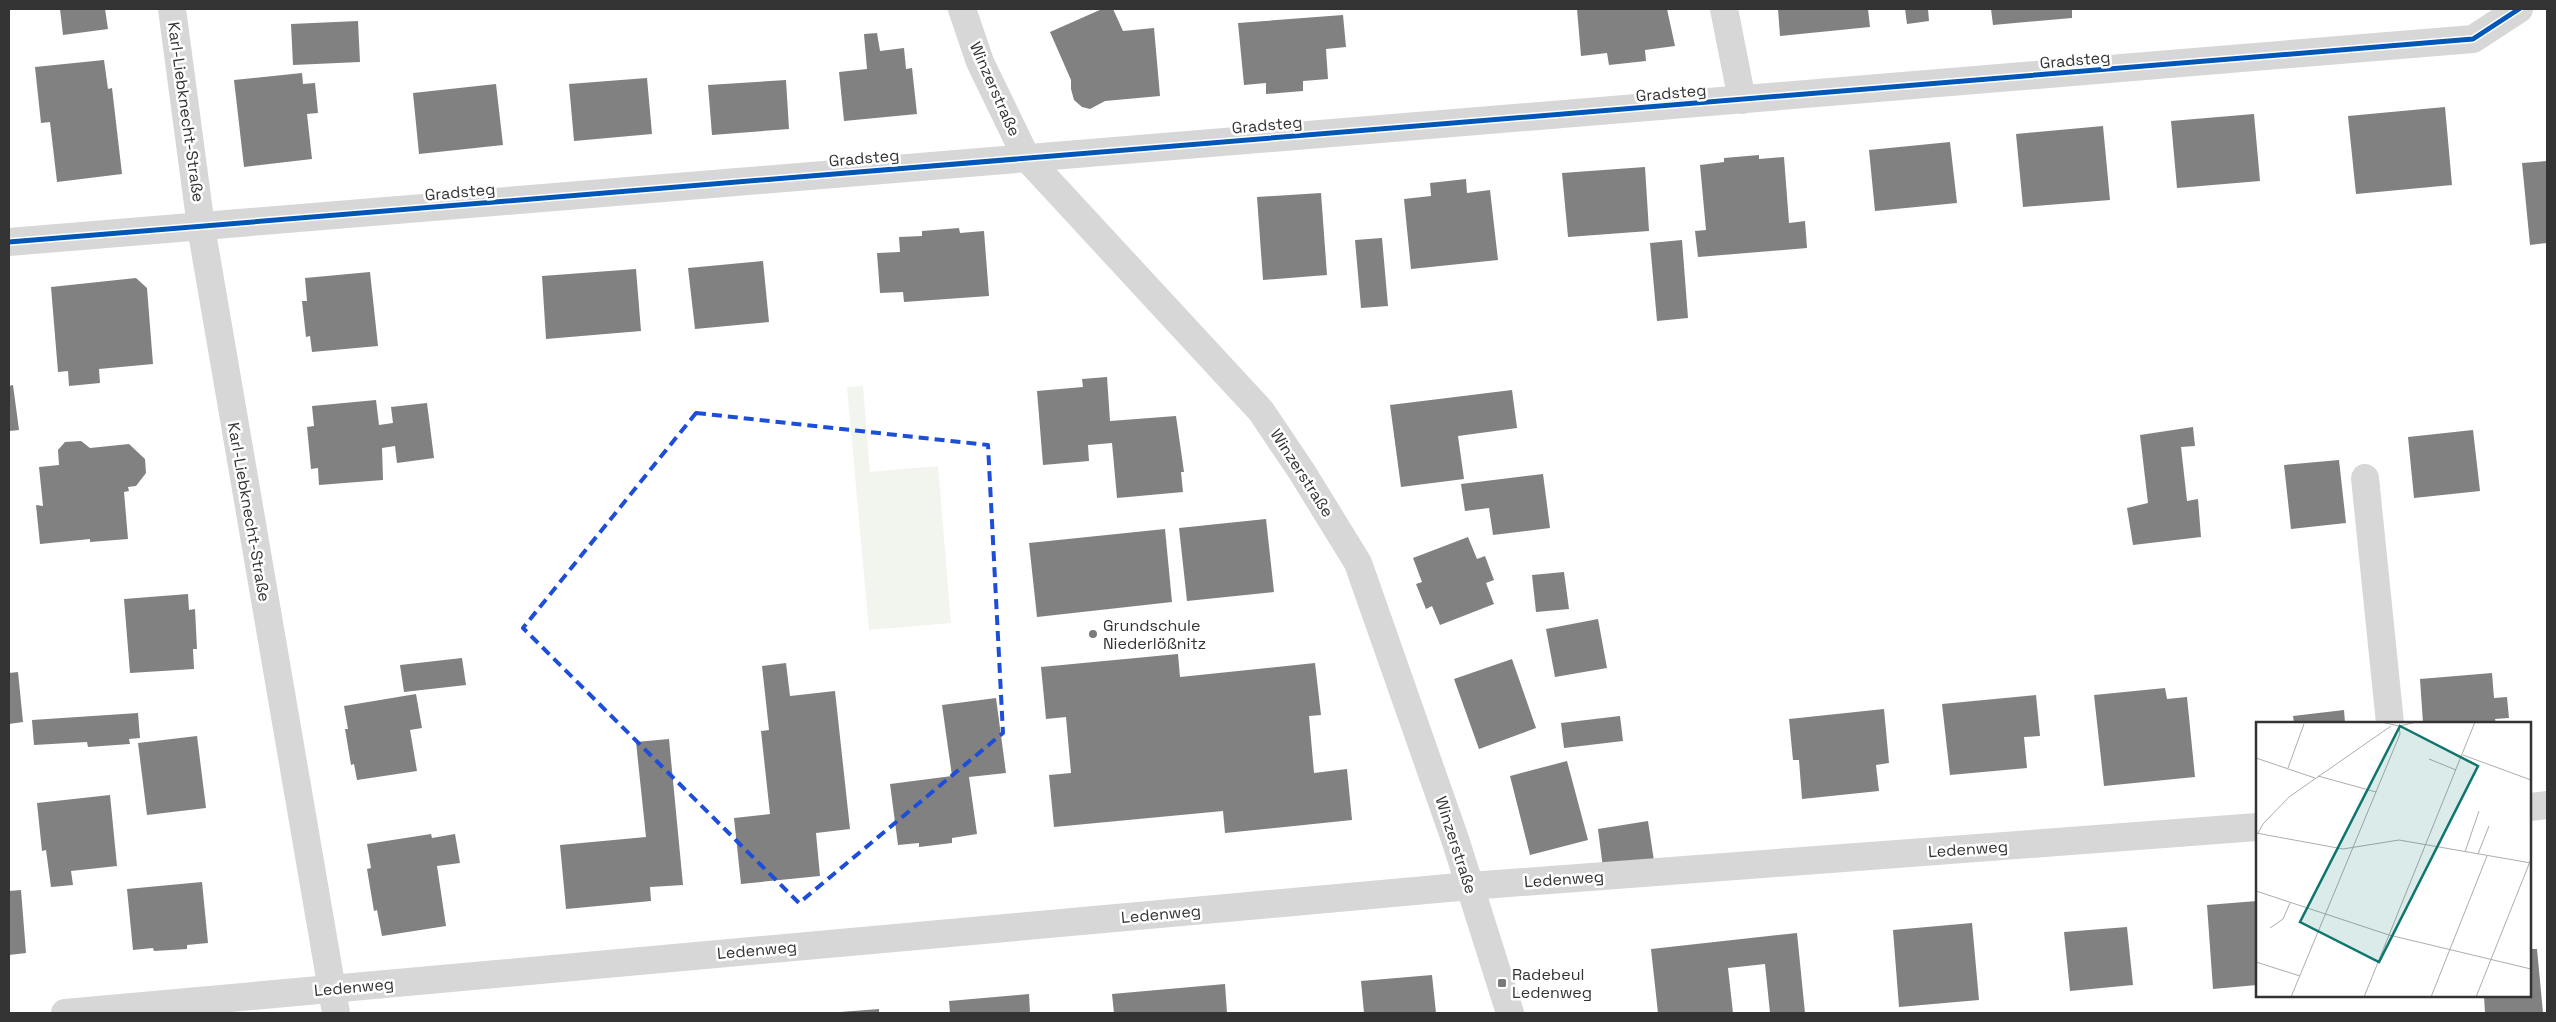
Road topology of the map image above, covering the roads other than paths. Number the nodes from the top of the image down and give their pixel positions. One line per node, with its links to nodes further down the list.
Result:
1 (172, 9): 7 (street, Karl-Liebknecht-Straße)
2 (962, 9): 6 (street, Winzerstraße)
3 (1724, 9): 5 (street)
4 (2519, 9): 5 (street, Gradsteg)
5 (1742, 100): 6 (street, Gradsteg)
6 (1026, 157): 7 (street, Gradsteg); 14 (street, Winzerstraße)
7 (201, 227): 8 (street, Gradsteg); 15 (street, Karl-Liebknecht-Straße)
8 (9, 242)
9 (2365, 478): 10 (street)
10 (2390, 722)
11 (2547, 805): 12 (street)
12 (2531, 807)
13 (2256, 827): 14 (street, Ledenweg)
14 (1470, 886): 15 (street, Ledenweg); 17 (street, Winzerstraße)
15 (333, 1001): 16 (street, Ledenweg)
16 (65, 1013)
17 (1510, 1013)

